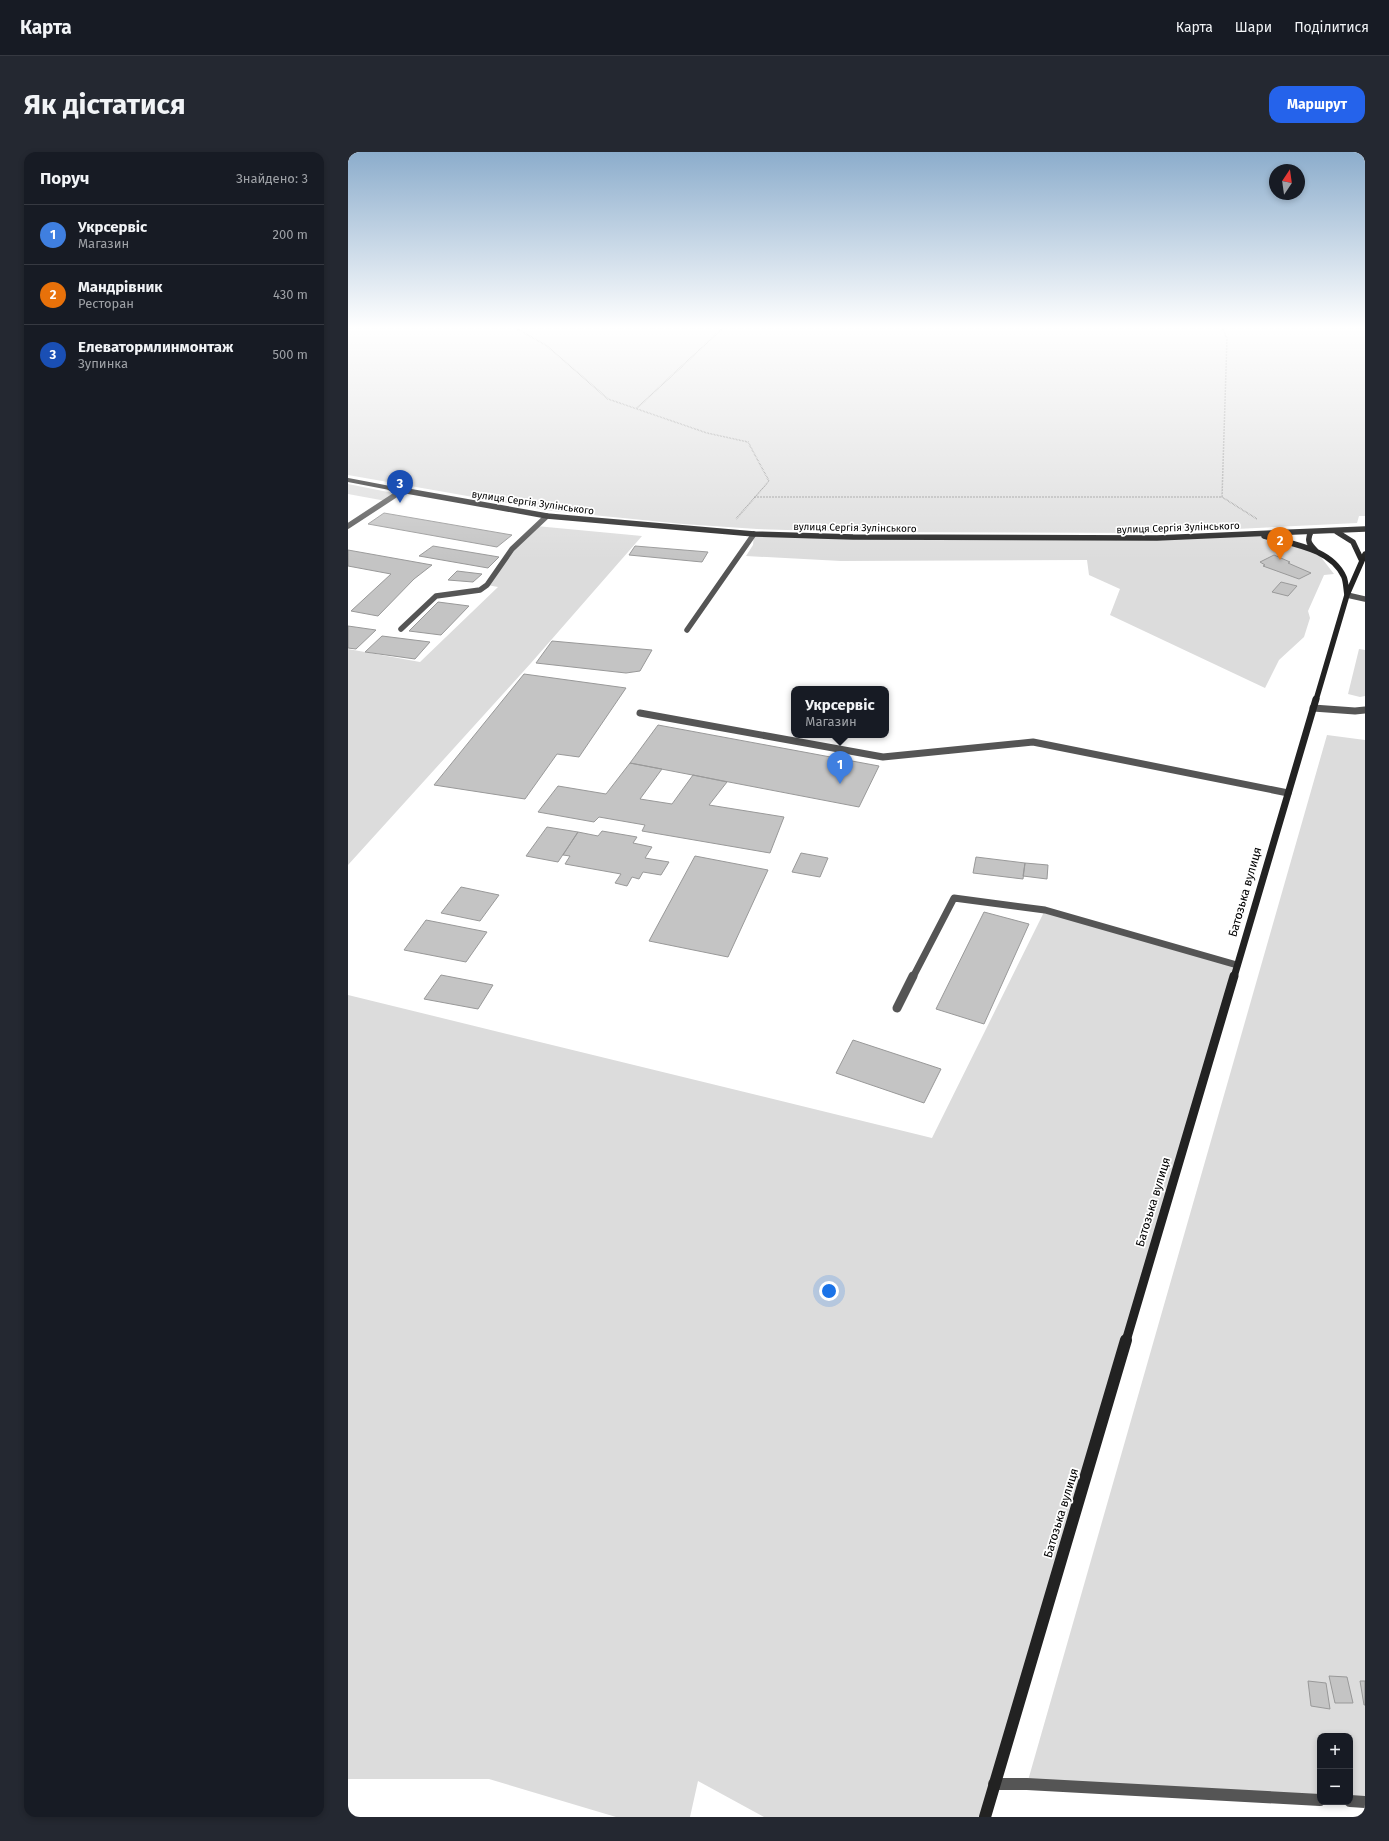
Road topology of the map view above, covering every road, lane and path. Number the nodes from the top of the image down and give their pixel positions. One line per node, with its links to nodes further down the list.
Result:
1 (626, 405): 4 (path)
2 (640, 405): 4 (path)
3 (1225, 405): 8 (path)
4 (636, 408): 7 (path)
5 (348, 480): 6 (street, вулиця Сергія Зулінського)
6 (403, 490): 9 (street, вулиця Сергія Зулінського); 11 (lane)
7 (754, 497): 8 (path); 15 (path)
8 (1222, 497): 17 (path)
9 (547, 516): 15 (street, вулиця Сергія Зулінського); 25 (lane)
10 (348, 519): 11 (lane)
11 (356, 520): 12 (lane)
12 (348, 526)
13 (1365, 529): 14 (street, вулиця Сергія Зулінського)
14 (1335, 531): 16 (street, вулиця Сергія Зулінського); 22 (street)
15 (727, 532): 18 (street, вулиця Сергія Зулінського)
16 (1311, 532): 17 (street, вулиця Сергія Зулінського); 20 (street)
17 (1277, 533): 19 (street, вулиця Сергія Зулінського)
18 (754, 534): 19 (street, вулиця Сергія Зулінського); 26 (lane)
19 (1256, 534): 20 (street, Батозька вулиця)
20 (1317, 552): 23 (street, Батозька вулиця)
21 (1365, 554): 22 (street, Батозька вулиця)
22 (1361, 559): 23 (street, Батозька вулиця)
23 (1347, 595): 24 (lane); 27 (street, Батозька вулиця)
24 (1365, 599)
25 (401, 629)
26 (687, 630)
27 (1314, 708): 28 (lane); 30 (street, Батозька вулиця)
28 (1365, 710)
29 (640, 713): 30 (lane)
30 (1288, 792): 31 (street, Батозька вулиця)
31 (1237, 964): 32 (lane); 33 (street, Батозька вулиця)
32 (897, 1008)
33 (994, 1784): 34 (lane); 37 (street, Батозька вулиця)
34 (1317, 1800)
35 (1353, 1801): 36 (lane)
36 (1365, 1802)
37 (984, 1817)

